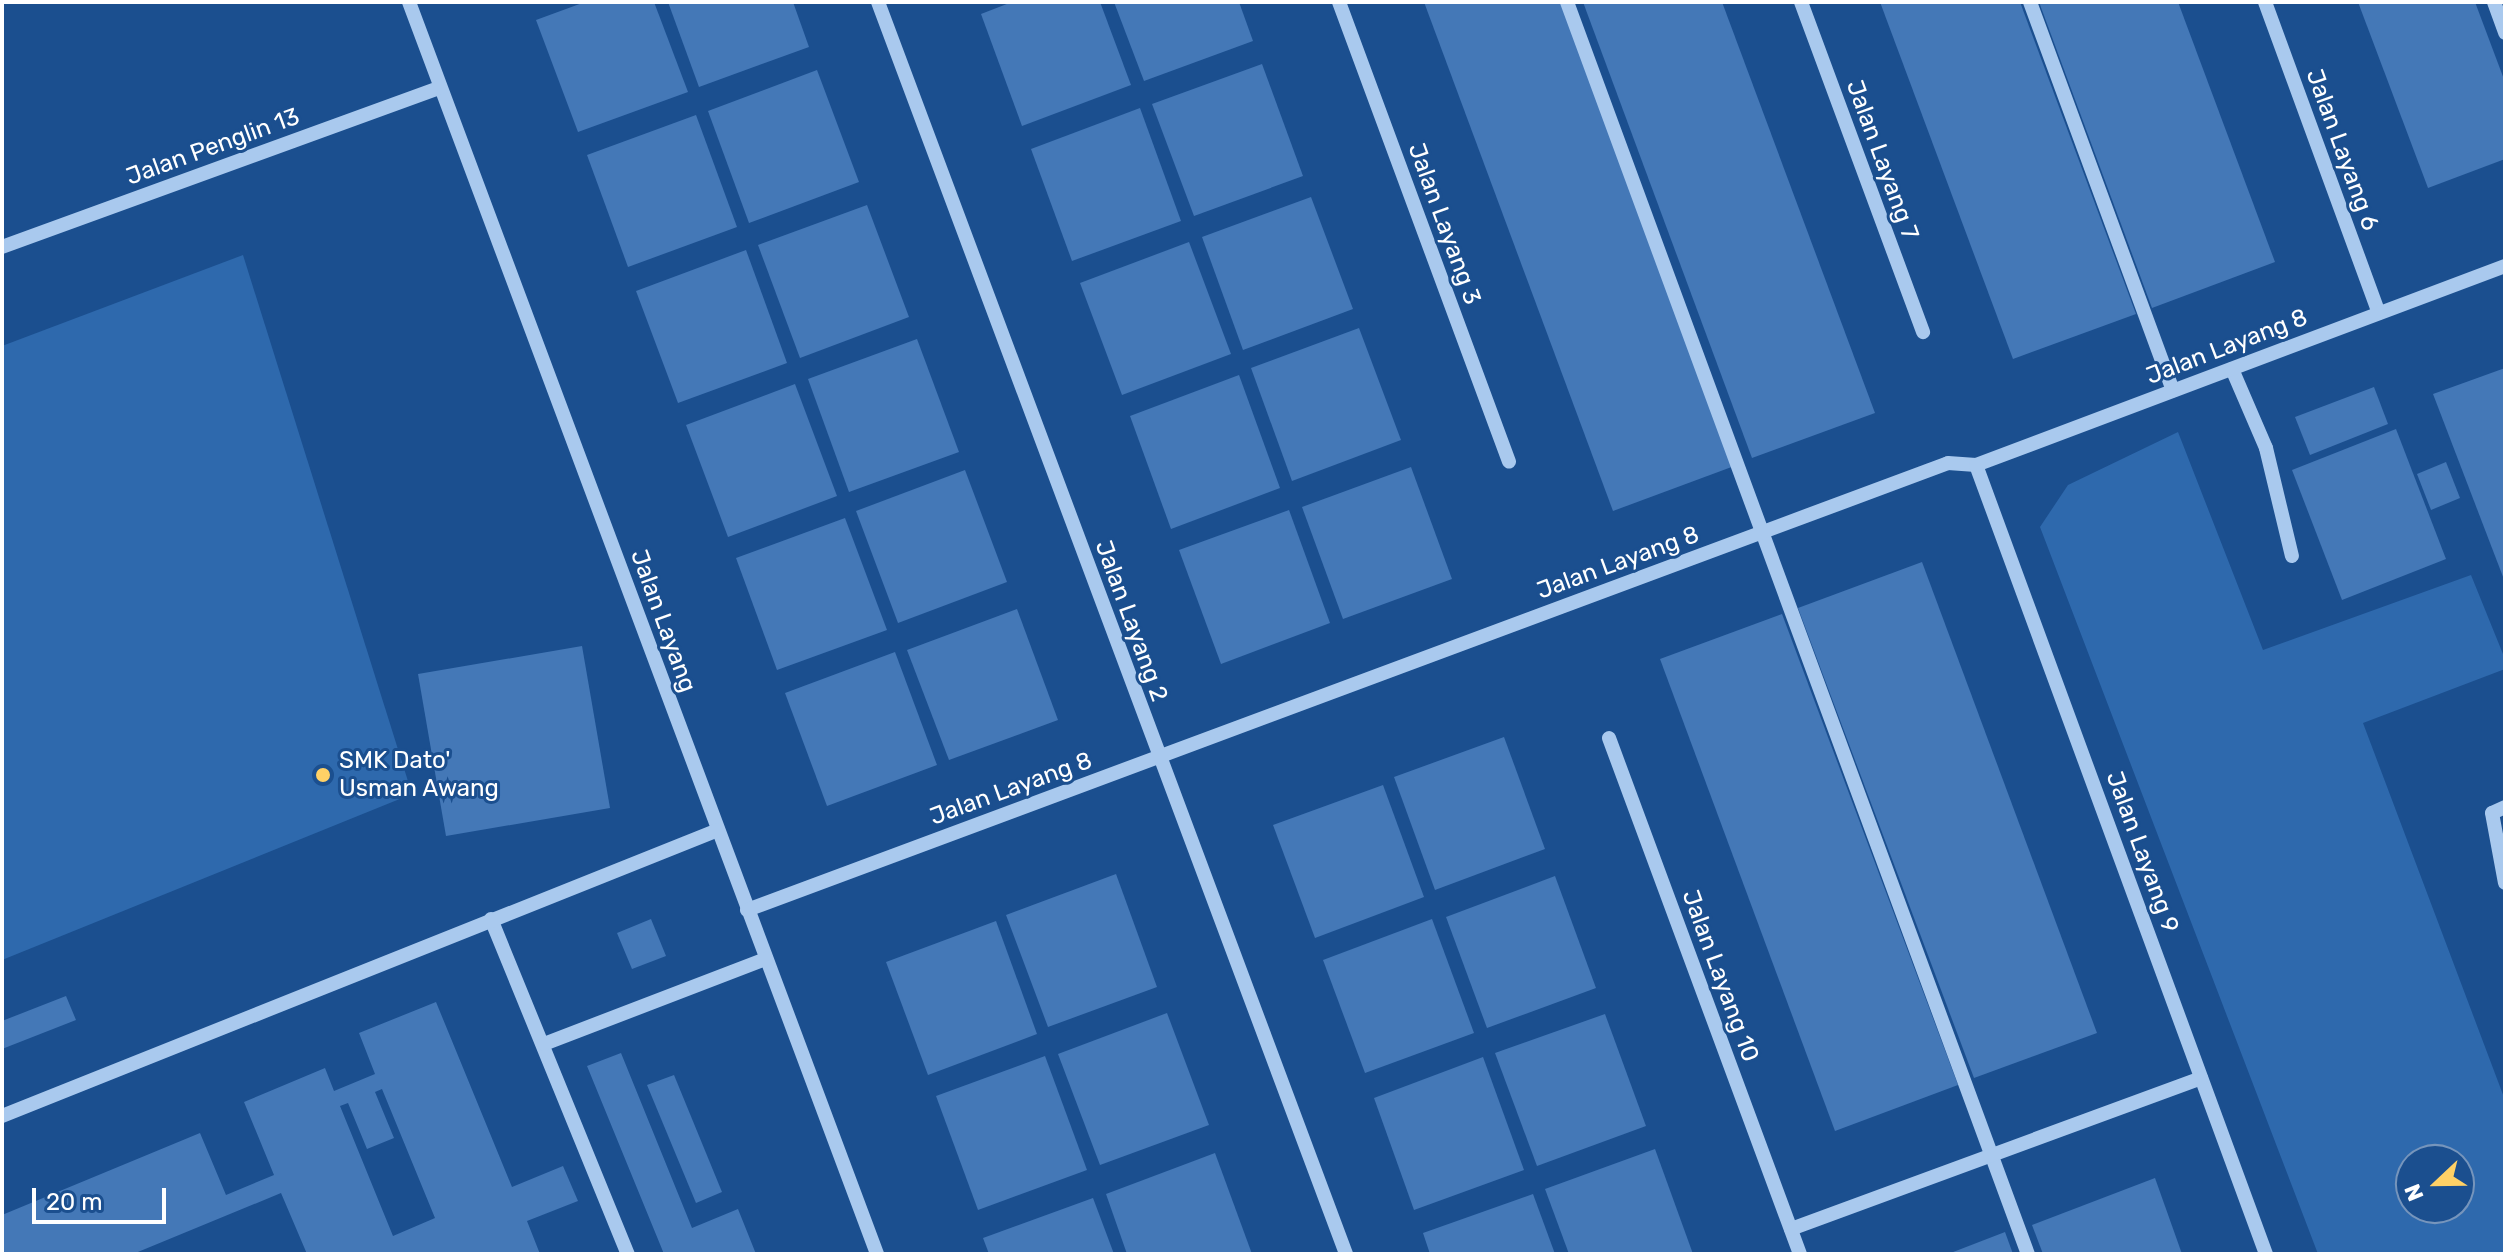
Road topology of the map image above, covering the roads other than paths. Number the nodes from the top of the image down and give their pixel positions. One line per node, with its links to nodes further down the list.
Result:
1 (409, 2): 10 (street, Jalan Layang)
2 (878, 2): 22 (street, Jalan Layang 2)
3 (1339, 2): 17 (street, Jalan Layang 3)
4 (1567, 2): 19 (street)
5 (1801, 2): 14 (street, Jalan Layang 7)
6 (2030, 2): 16 (street)
7 (2265, 2): 13 (street, Jalan Layang 6)
8 (2494, 2): 9 (street)
9 (2505, 33)
10 (440, 88): 11 (street, Jalan Penglin 13); 24 (street, Jalan Layang)
11 (2, 247)
12 (2505, 266): 13 (street, Jalan Layang 8)
13 (2379, 313): 15 (street, Jalan Layang 8)
14 (1923, 332)
15 (2232, 369): 16 (street, Jalan Layang 8); 20 (street)
16 (2173, 391): 18 (street, Jalan Layang 8)
17 (1509, 462)
18 (1976, 465): 19 (street, Jalan Layang 8); 30 (street, Jalan Layang 9)
19 (1762, 533): 22 (street, Jalan Layang 8); 32 (street)
20 (2292, 556)
21 (1609, 738): 33 (street, Jalan Layang 10)
22 (1158, 757): 26 (street, Jalan Layang 8); 36 (street, Jalan Layang 2)
23 (2505, 807): 25 (street)
24 (718, 830): 26 (street, Jalan Layang); 27 (street)
25 (2505, 883)
26 (747, 910): 28 (street, Jalan Layang)
27 (491, 919): 29 (street); 31 (street)
28 (766, 959): 29 (street); 35 (street, Jalan Layang)
29 (544, 1044): 34 (street)
30 (2201, 1078): 32 (street); 39 (street, Jalan Layang 9)
31 (2, 1116)
32 (1992, 1155): 33 (street); 38 (street)
33 (1791, 1229): 37 (street, Jalan Layang 10)
34 (628, 1254)
35 (877, 1254)
36 (1346, 1254)
37 (1800, 1254)
38 (2028, 1254)
39 (2266, 1254)

